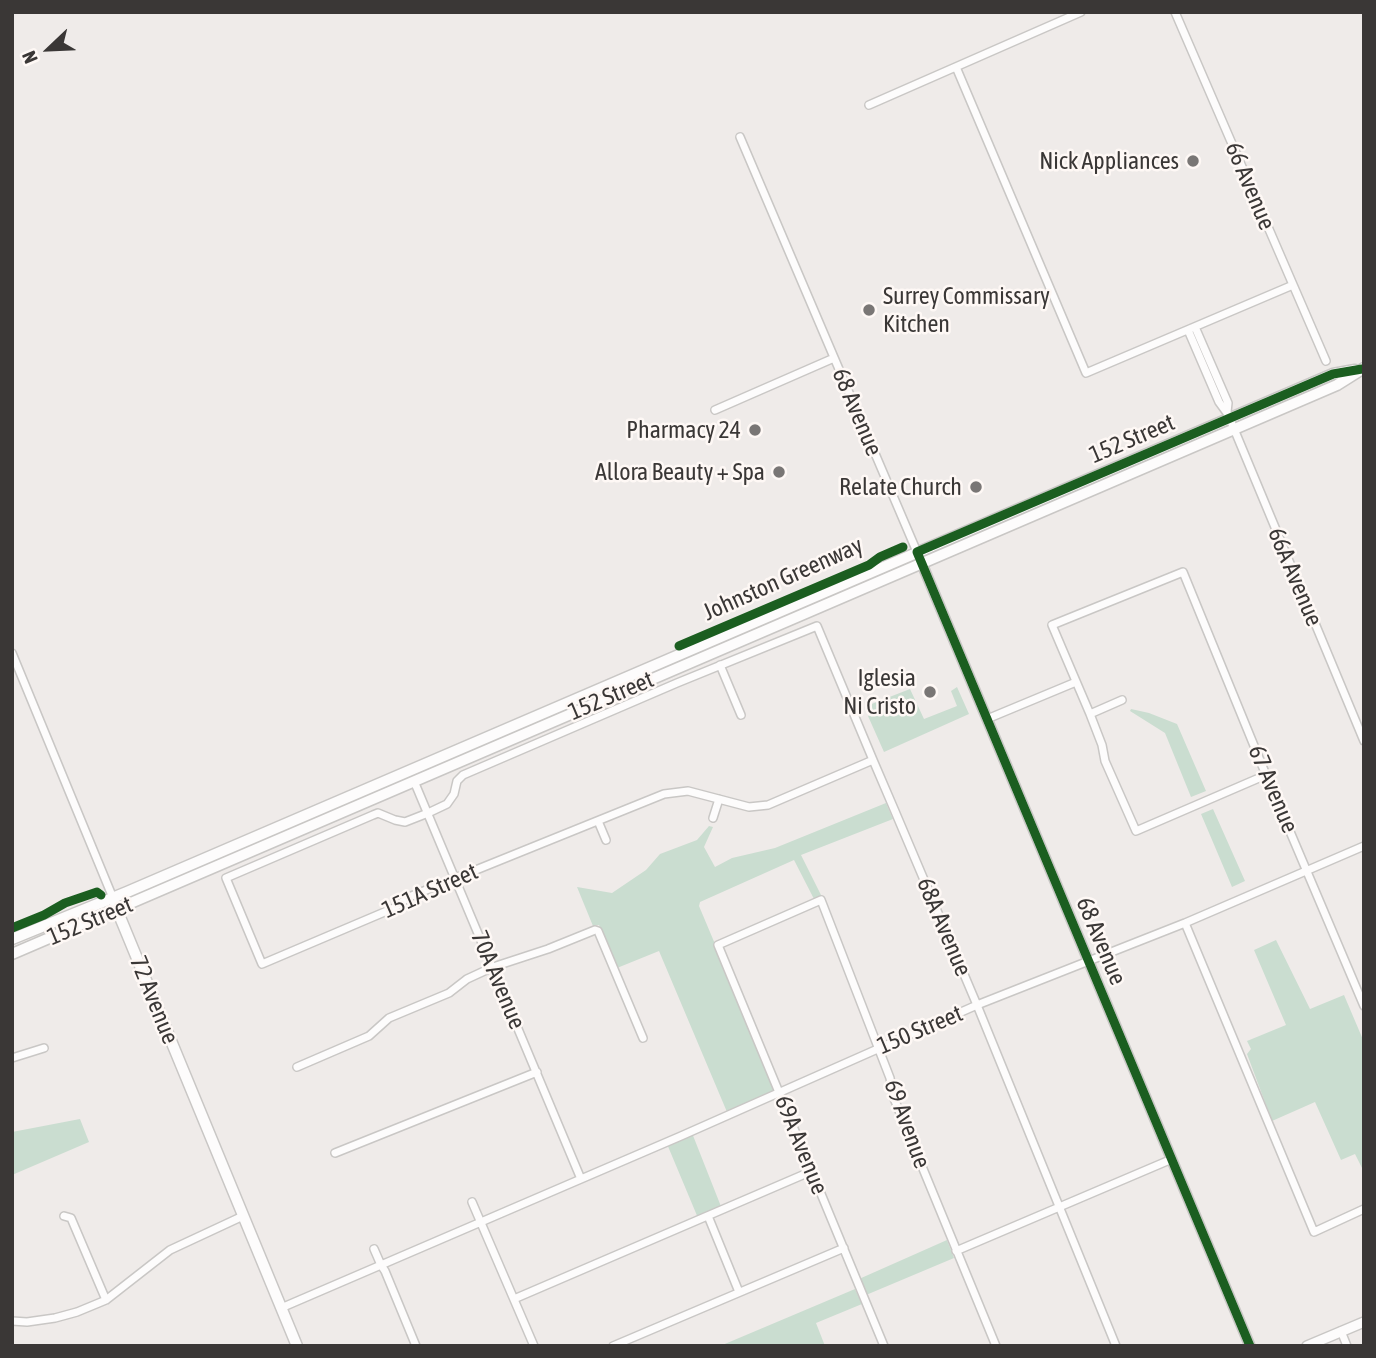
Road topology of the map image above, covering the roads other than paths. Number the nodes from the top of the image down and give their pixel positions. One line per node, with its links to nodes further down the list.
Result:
1 (1081, 12): 3 (street)
2 (1175, 12): 6 (street, 66 Avenue)
3 (956, 67): 4 (street); 7 (street)
4 (869, 106)
5 (740, 137): 8 (street, 68 Avenue)
6 (1293, 285): 7 (street); 9 (street, 66 Avenue)
7 (1191, 329): 12 (street, 66A Avenue)
8 (834, 358): 11 (street); 13 (street, 68 Avenue)
9 (1326, 361)
10 (1363, 369): 12 (main road, 152 Street)
11 (715, 410)
12 (1230, 420): 13 (main road, 152 Street); 14 (main road, 152 Street); 22 (street, 66A Avenue)
13 (917, 552): 14 (street, 68 Avenue); 23 (main road, 152 Street)
14 (921, 562): 21 (street, 68 Avenue); 26 (main road, 152 Street)
15 (12, 653): 35 (street, 72 Avenue)
16 (720, 665): 20 (street); 24 (street, 68A Avenue); 28 (street)
17 (1076, 682): 19 (street); 21 (street); 25 (street, 67 Avenue)
18 (1122, 700): 19 (street)
19 (1090, 714): 25 (street)
20 (741, 715)
21 (987, 719): 41 (street, 68 Avenue)
22 (1364, 741)
23 (461, 748): 26 (main road); 35 (main road, 152 Street)
24 (873, 760): 27 (street, 151A Street); 43 (street, 68A Avenue)
25 (1266, 775): 33 (street, 67 Avenue)
26 (414, 781): 28 (street, 70A Avenue); 36 (main road, 152 Street)
27 (719, 799): 29 (street); 30 (street, 151A Street)
28 (428, 813): 34 (street, 70A Avenue); 34 (street, 151A Street)
29 (713, 818)
30 (598, 821): 31 (street); 34 (street, 151A Street)
31 (606, 840)
32 (1364, 846): 33 (street, 150 Street)
33 (1307, 869): 37 (street, 150 Street); 44 (street, 67 Avenue)
34 (456, 878): 42 (street, 70A Avenue)
35 (113, 898): 36 (main road, 72 Avenue); 38 (main road, 152 Street)
36 (117, 910): 40 (main road, 152 Street); 60 (main road, 72 Avenue)
37 (1185, 923): 41 (street, 150 Street); 58 (street)
38 (12, 939)
39 (718, 945): 47 (street, 69 Avenue); 51 (street, 69A Avenue)
40 (12, 954)
41 (1089, 961): 43 (street, 150 Street); 53 (street, 68 Avenue)
42 (493, 967): 45 (street); 49 (street); 50 (street, 70A Avenue)
43 (977, 1006): 47 (street, 150 Street); 57 (street, 68A Avenue)
44 (1364, 1006)
45 (643, 1038)
46 (44, 1048): 48 (street)
47 (879, 1048): 51 (street, 150 Street); 65 (street, 69 Avenue)
48 (12, 1058)
49 (297, 1066)
50 (537, 1072): 52 (street); 55 (street, 70A Avenue)
51 (779, 1092): 54 (street, 69A Avenue); 55 (street, 150 Street)
52 (335, 1153)
53 (1172, 1159): 57 (street); 81 (street, 68 Avenue)
54 (812, 1171): 61 (street); 63 (street, 69A Avenue)
55 (581, 1179): 62 (street, 150 Street)
56 (472, 1202): 62 (street)
57 (1059, 1207): 65 (street); 80 (street, 68A Avenue)
58 (1364, 1209)
59 (64, 1216): 69 (street)
60 (243, 1216): 69 (street); 70 (main road, 72 Avenue)
61 (708, 1216): 67 (street); 68 (street)
62 (480, 1222): 66 (street, 150 Street); 68 (street)
63 (844, 1248): 67 (street); 78 (street, 69A Avenue)
64 (374, 1249): 66 (street)
65 (956, 1251): 79 (street, 69 Avenue)
66 (381, 1265): 70 (street, 150 Street); 75 (street)
67 (739, 1292): 77 (street)
68 (514, 1299): 76 (street)
69 (106, 1300): 71 (street)
70 (281, 1308): 74 (main road, 72 Avenue)
71 (12, 1321)
72 (1364, 1322): 73 (street)
73 (1341, 1331): 82 (street); 83 (street)
74 (297, 1346)
75 (416, 1346)
76 (534, 1346)
77 (613, 1346)
78 (884, 1346)
79 (996, 1346)
80 (1116, 1346)
81 (1250, 1346)
82 (1307, 1346)
83 (1347, 1346)

